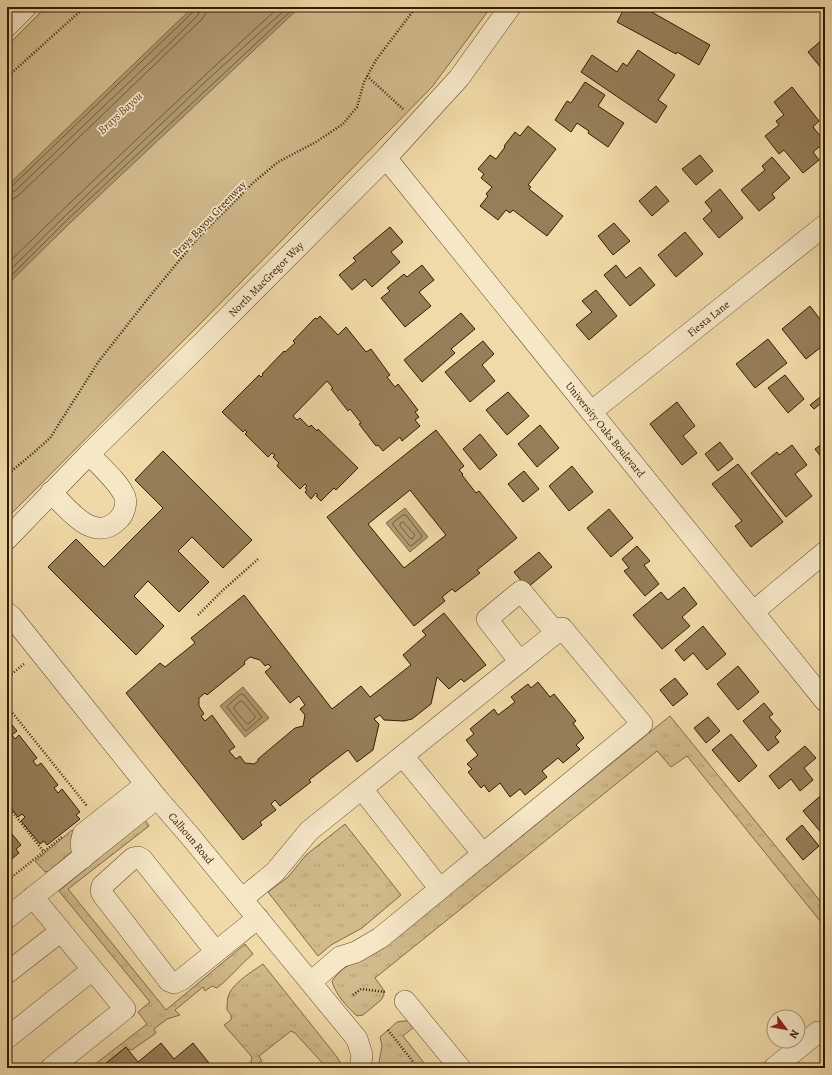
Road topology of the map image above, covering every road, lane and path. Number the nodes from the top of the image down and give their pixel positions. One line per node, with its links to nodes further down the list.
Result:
1 (26, 7): 5 (street)
2 (84, 7): 7 (path)
3 (416, 7): 6 (path, Brays Bayou Greenway)
4 (510, 7): 9 (street, North MacGregor Way)
5 (7, 26)
6 (367, 76): 8 (path); 13 (path, Brays Bayou Greenway)
7 (7, 77)
8 (407, 113)
9 (386, 158): 11 (street, University Oaks Boulevard); 12 (street, North MacGregor Way)
10 (825, 225): 11 (street, Fiesta Lane)
11 (591, 412): 18 (street, University Oaks Boulevard)
12 (89, 454): 14 (street, North MacGregor Way); 14 (street)
13 (7, 475)
14 (51, 492): 15 (street, North MacGregor Way)
15 (7, 539)
16 (825, 552): 18 (street)
17 (258, 559): 20 (path)
18 (753, 612): 25 (street, University Oaks Boulevard)
19 (7, 613): 29 (street, Calhoun Road)
20 (198, 615)
21 (556, 633): 23 (street); 23 (street); 34 (street)
22 (21, 656): 24 (path)
23 (520, 662): 27 (street)
24 (7, 678)
25 (825, 701)
26 (7, 706): 31 (path)
27 (403, 756): 28 (street); 34 (street)
28 (362, 789): 36 (street); 38 (street)
29 (151, 791): 37 (street); 38 (street, Calhoun Road)
30 (7, 805): 33 (path)
31 (87, 806)
32 (68, 832): 33 (path)
33 (44, 852): 35 (path)
34 (483, 854): 36 (street)
35 (7, 881)
36 (440, 889): 45 (street)
37 (33, 897): 39 (street); 41 (street)
38 (242, 899): 40 (street, Calhoun Road)
39 (7, 918)
40 (258, 918): 42 (street); 45 (street, Calhoun Road)
41 (61, 931): 43 (street); 44 (street)
42 (216, 952): 42 (street)
43 (92, 970): 51 (street); 52 (street)
44 (7, 973)
45 (311, 982): 53 (street, Calhoun Road)
46 (386, 992): 47 (path)
47 (354, 995)
48 (405, 1001): 55 (street)
49 (388, 1030): 54 (path)
50 (818, 1032): 56 (street)
51 (7, 1038)
52 (51, 1068)
53 (360, 1068)
54 (418, 1068)
55 (460, 1068)
56 (774, 1068)

